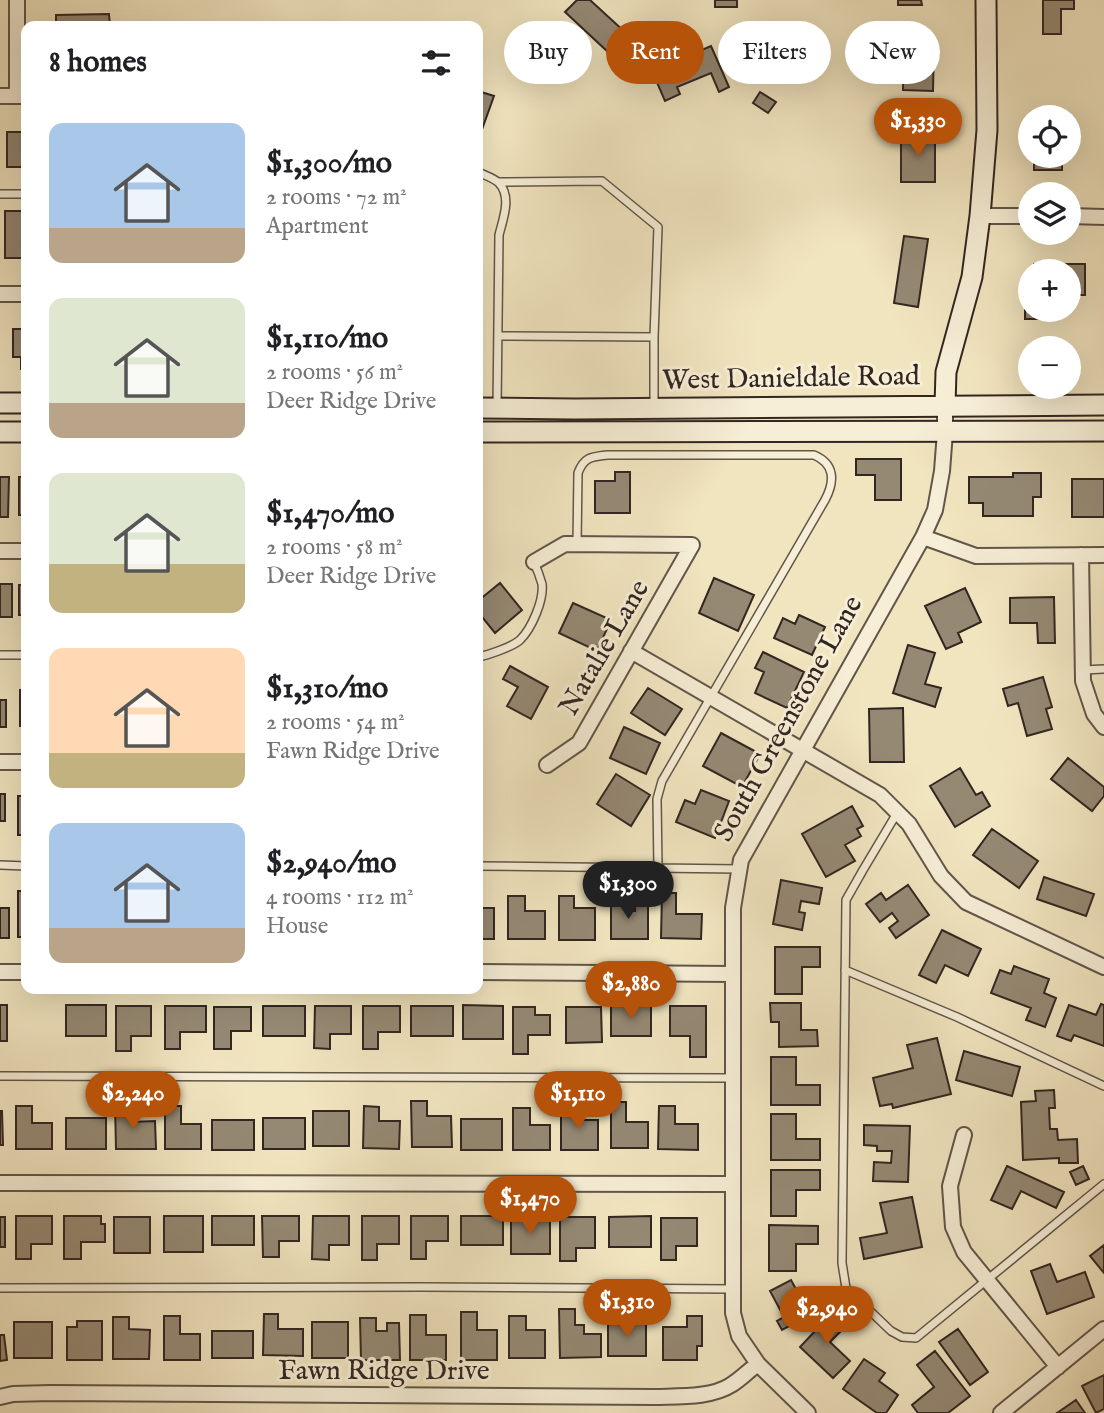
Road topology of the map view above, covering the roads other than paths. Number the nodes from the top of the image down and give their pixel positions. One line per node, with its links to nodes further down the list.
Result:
1 (17, 0): 4 (street)
2 (986, 0): 9 (main road)
3 (0, 96): 4 (street)
4 (21, 96)
5 (483, 174): 6 (lane)
6 (498, 182): 15 (lane); 16 (lane)
7 (0, 194): 8 (lane)
8 (21, 194)
9 (980, 216): 10 (street); 19 (main road)
10 (1018, 216)
11 (1081, 216): 12 (street)
12 (1104, 217)
13 (0, 294): 14 (street)
14 (21, 294)
15 (498, 336): 16 (lane); 21 (lane)
16 (654, 337): 22 (lane)
17 (0, 403): 18 (main road)
18 (21, 403)
19 (944, 405): 20 (main road, West Danieldale Road); 22 (main road, West Danieldale Road); 27 (street, South Greenstone Lane)
20 (1104, 405)
21 (485, 408): 22 (main road, West Danieldale Road)
22 (654, 409): 26 (main road)
23 (0, 432): 24 (main road)
24 (21, 432)
25 (483, 432): 26 (main road, West Danieldale Road)
26 (653, 432): 27 (main road, West Danieldale Road)
27 (945, 432): 28 (main road, West Danieldale Road); 29 (street, South Greenstone Lane)
28 (1104, 432)
29 (923, 537): 33 (street); 44 (street, South Greenstone Lane)
30 (578, 544): 35 (street); 36 (street, Natalie Lane); 42 (lane)
31 (0, 551): 32 (street)
32 (21, 551)
33 (1081, 555): 34 (street); 41 (street)
34 (1104, 555)
35 (534, 562): 39 (lane)
36 (631, 651): 42 (street); 47 (street, Natalie Lane)
37 (0, 655): 38 (lane)
38 (21, 655)
39 (483, 656)
40 (1104, 669): 41 (lane)
41 (1083, 670): 43 (street)
42 (711, 697): 44 (street); 52 (lane)
43 (1104, 727)
44 (802, 749): 48 (street); 53 (street, South Greenstone Lane)
45 (0, 762): 46 (street)
46 (21, 762)
47 (547, 765)
48 (898, 812): 54 (street); 55 (lane)
49 (0, 865): 50 (lane)
50 (21, 866)
51 (483, 866): 52 (lane)
52 (658, 868): 53 (lane)
53 (739, 869): 59 (street, South Greenstone Lane)
54 (1104, 967)
55 (845, 970): 62 (lane); 67 (lane)
56 (0, 972): 57 (street)
57 (21, 972)
58 (483, 972): 59 (street)
59 (732, 974): 61 (street, South Greenstone Lane)
60 (0, 1076): 61 (lane)
61 (732, 1078): 65 (street, South Greenstone Lane)
62 (1104, 1086)
63 (964, 1135): 67 (street)
64 (0, 1183): 65 (street)
65 (732, 1184): 69 (street, South Greenstone Lane)
66 (1104, 1184): 67 (lane)
67 (987, 1280): 72 (street)
68 (0, 1288): 69 (lane)
69 (732, 1289): 71 (street, South Greenstone Lane)
70 (1104, 1329): 72 (street)
71 (758, 1364): 73 (street, Fawn Ridge Drive); 74 (street, South Greenstone Lane)
72 (1058, 1367): 75 (street)
73 (0, 1397)
74 (808, 1413)
75 (1001, 1413)

